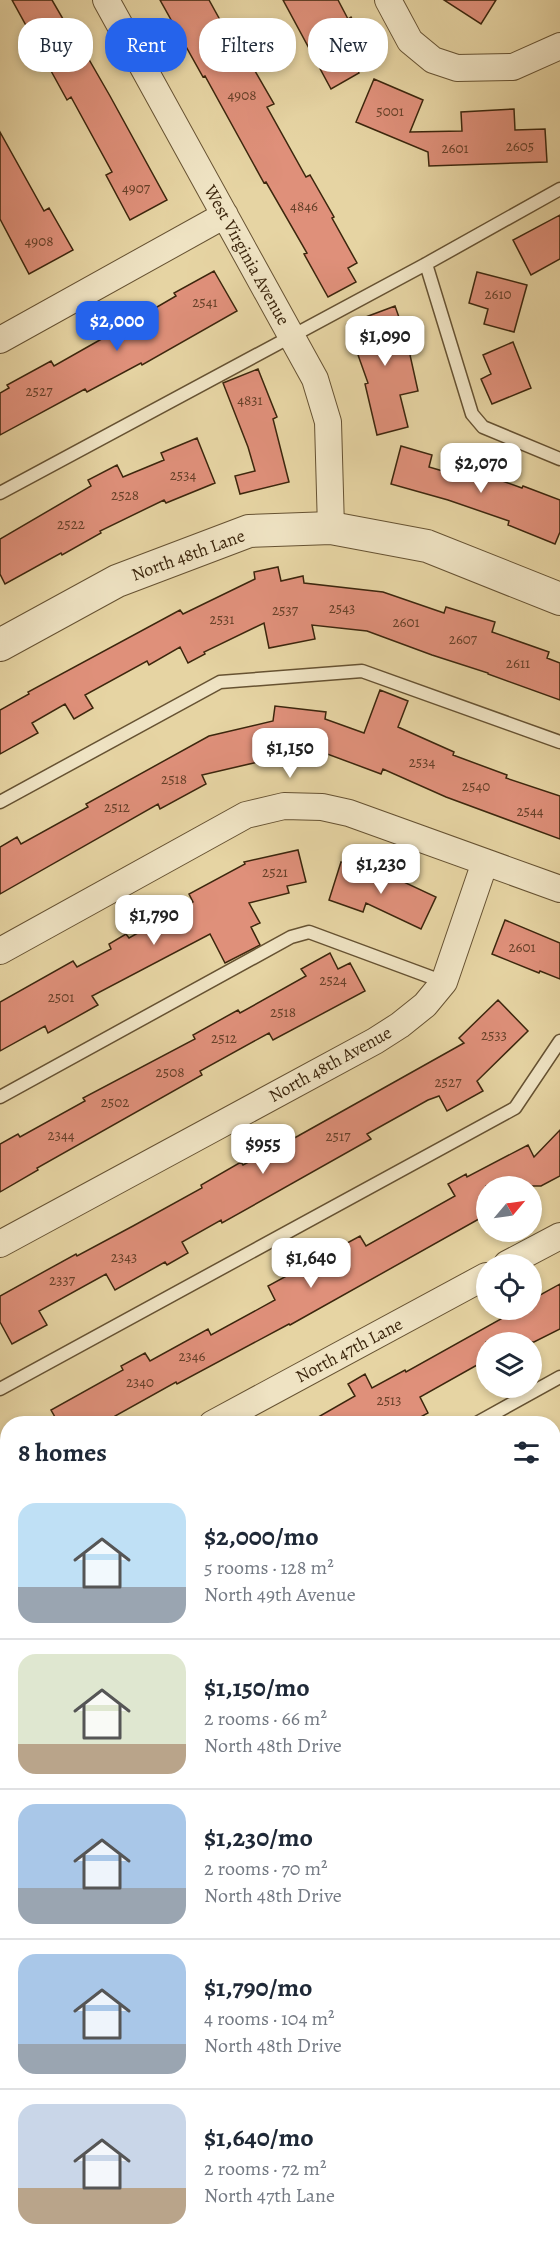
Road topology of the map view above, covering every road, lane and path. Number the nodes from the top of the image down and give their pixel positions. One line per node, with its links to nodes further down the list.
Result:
1 (106, 0): 5 (street, West Virginia Avenue)
2 (388, 0): 3 (street)
3 (560, 46)
4 (560, 189): 6 (lane)
5 (225, 215): 7 (street); 8 (street, West Virginia Avenue)
6 (426, 264): 8 (lane); 9 (lane)
7 (2, 334)
8 (292, 335): 10 (lane); 11 (street, West Virginia Avenue)
9 (560, 459)
10 (0, 493)
11 (331, 528): 12 (street, North 48th Lane); 13 (street, North 48th Lane)
12 (560, 599)
13 (0, 645)
14 (560, 742): 15 (lane)
15 (0, 802)
16 (485, 862): 17 (street); 18 (street); 19 (street, North 48th Avenue)
17 (560, 889)
18 (0, 951)
19 (444, 982): 21 (lane); 23 (street, North 48th Avenue)
20 (560, 1041): 27 (lane)
21 (0, 1097)
22 (560, 1236): 24 (street)
23 (0, 1244)
24 (526, 1254)
25 (476, 1281): 28 (street, North 47th Lane)
26 (560, 1377): 29 (lane)
27 (0, 1389)
28 (227, 1416)
29 (489, 1416)

